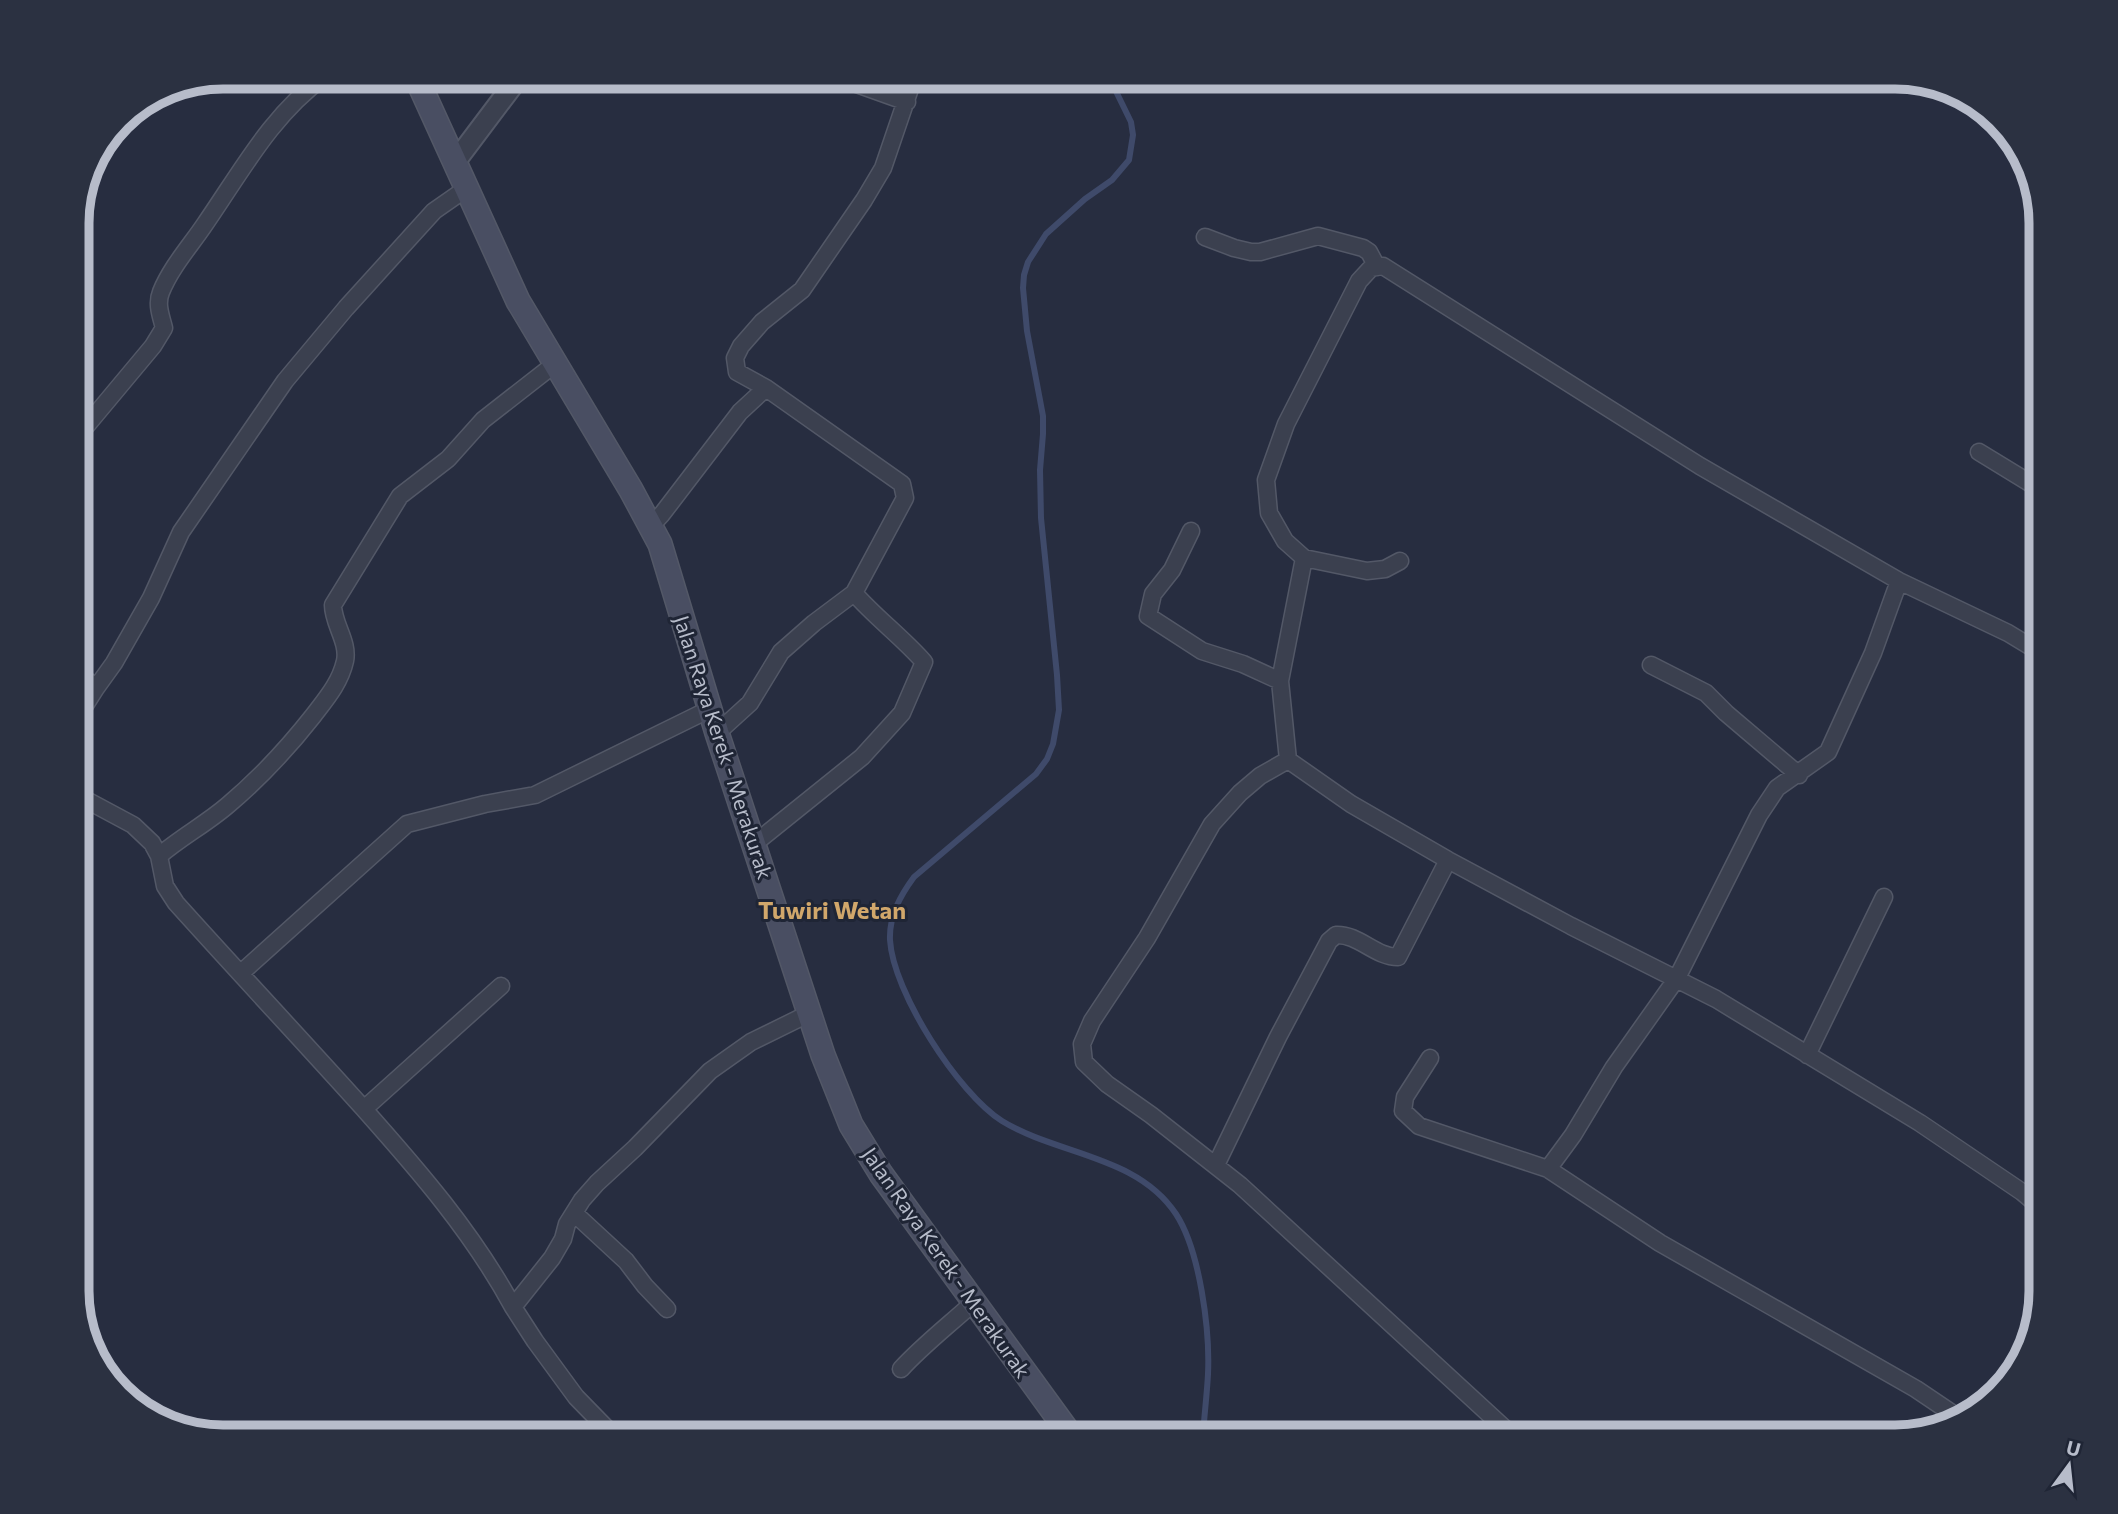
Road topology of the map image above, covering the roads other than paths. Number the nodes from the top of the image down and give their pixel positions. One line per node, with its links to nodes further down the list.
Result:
1 (307, 89): 13 (street)
2 (422, 89): 7 (main road, Jalan Raya Kerek - Merakurak)
3 (510, 89): 7 (street)
4 (870, 89): 6 (street)
5 (910, 89): 6 (street)
6 (906, 102): 12 (street)
7 (455, 162): 8 (main road, Jalan Raya Kerek - Merakurak)
8 (459, 194): 11 (main road, Jalan Raya Kerek - Merakurak); 26 (street)
9 (1205, 237): 10 (street)
10 (1377, 267): 18 (street); 20 (street)
11 (548, 368): 16 (main road, Jalan Raya Kerek - Merakurak); 34 (street)
12 (766, 388): 16 (street); 21 (street)
13 (90, 421)
14 (1979, 452): 15 (street)
15 (2029, 483)
16 (650, 527): 28 (main road, Jalan Raya Kerek - Merakurak)
17 (1191, 531): 24 (street)
18 (1304, 558): 19 (street); 24 (street)
19 (1400, 561)
20 (1899, 581): 22 (street); 31 (street)
21 (854, 593): 29 (street); 33 (street)
22 (2029, 646)
23 (1651, 665): 31 (street)
24 (1280, 681): 30 (street)
25 (90, 683): 26 (street)
26 (96, 688): 27 (street)
27 (90, 697)
28 (710, 709): 29 (main road, Jalan Raya Kerek - Merakurak); 37 (street)
29 (717, 733): 33 (main road, Jalan Raya Kerek - Merakurak)
30 (1288, 760): 35 (street); 44 (street)
31 (1798, 775): 38 (street)
32 (90, 801): 34 (street)
33 (754, 844): 40 (main road, Jalan Raya Kerek - Merakurak)
34 (159, 856): 37 (street)
35 (1448, 860): 38 (street); 44 (street)
36 (1884, 897): 41 (street)
37 (241, 974): 43 (street)
38 (1677, 978): 41 (street); 45 (street)
39 (501, 986): 43 (street)
40 (800, 1018): 47 (street); 50 (main road, Jalan Raya Kerek - Merakurak)
41 (1807, 1055): 46 (street)
42 (1430, 1058): 45 (street)
43 (364, 1109): 48 (street)
44 (1216, 1165): 55 (street)
45 (1548, 1169): 52 (street)
46 (2029, 1198)
47 (574, 1213): 48 (street); 49 (street)
48 (513, 1307): 53 (street)
49 (667, 1309)
50 (961, 1314): 51 (street); 54 (main road, Jalan Raya Kerek - Merakurak)
51 (901, 1369)
52 (1951, 1412)
53 (603, 1425)
54 (1061, 1425)
55 (1501, 1425)

